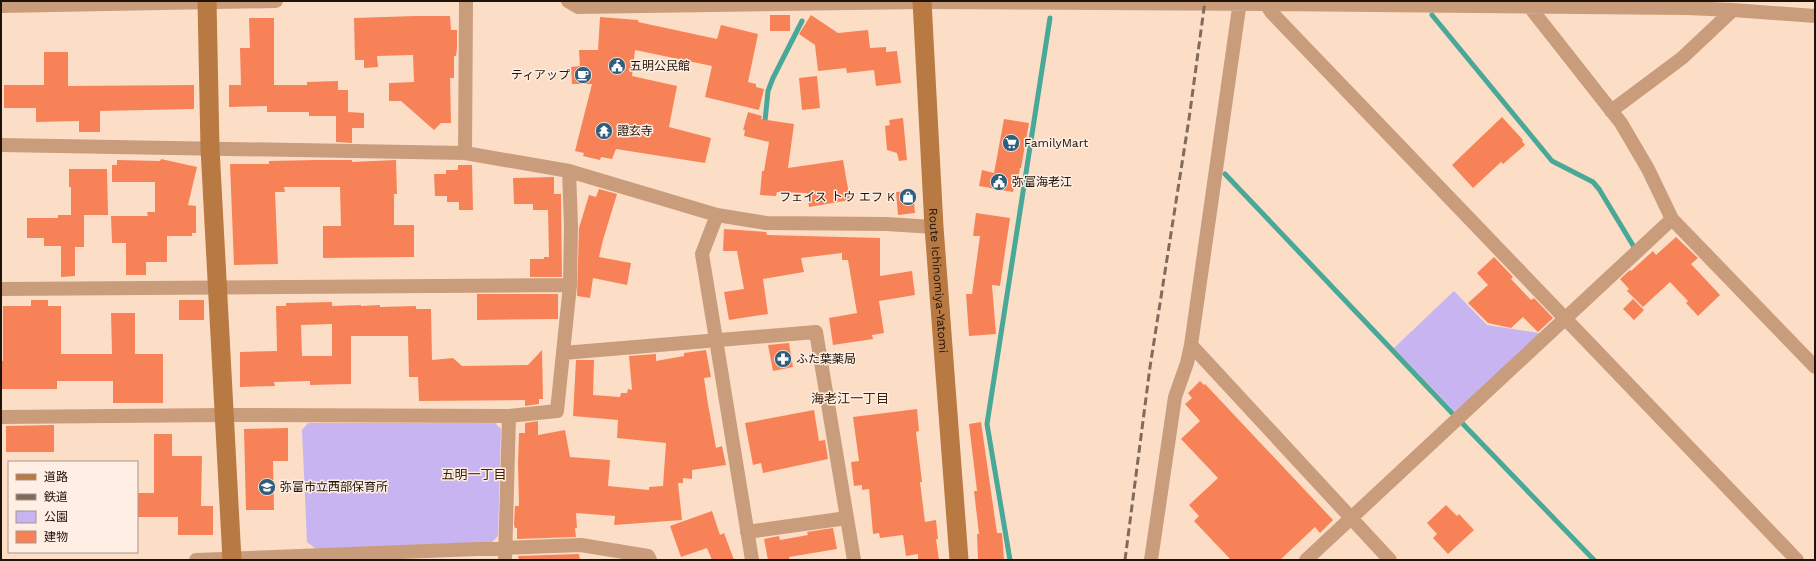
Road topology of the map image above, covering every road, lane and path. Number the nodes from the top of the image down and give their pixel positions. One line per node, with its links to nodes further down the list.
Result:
1 (276, 1): 4 (street)
2 (466, 1): 15 (street)
3 (922, 1): 5 (street); 6 (street); 19 (main road, Route Ichinomiya-Yatomi)
4 (207, 2): 8 (street); 14 (main road)
5 (1240, 2): 7 (street); 25 (street)
6 (575, 3)
7 (1266, 4): 9 (street); 23 (street)
8 (1, 6)
9 (1529, 6): 10 (street); 12 (street)
10 (1733, 10): 11 (street); 12 (street)
11 (1815, 16)
12 (1611, 111): 18 (street)
13 (1, 145): 14 (street)
14 (210, 148): 15 (street); 21 (main road)
15 (465, 152): 16 (street)
16 (569, 170): 17 (street); 20 (street)
17 (717, 215): 19 (street); 24 (street)
18 (1672, 218): 23 (street); 27 (street)
19 (934, 226): 40 (main road, Route Ichinomiya-Yatomi)
20 (570, 285): 21 (street); 26 (street)
21 (217, 287): 22 (street); 28 (main road)
22 (1, 288)
23 (1566, 318): 32 (street); 44 (street)
24 (717, 341): 26 (street); 31 (street); 33 (street)
25 (1191, 345): 32 (street); 41 (street)
26 (563, 353): 29 (street)
27 (1815, 367)
28 (224, 415): 29 (street); 30 (street); 36 (main road)
29 (509, 416): 34 (street)
30 (1, 417)
31 (847, 518): 33 (street); 39 (street)
32 (1351, 518): 42 (street); 43 (street)
33 (747, 532): 38 (street)
34 (505, 555): 36 (street); 37 (street)
35 (196, 560): 36 (street)
36 (232, 560)
37 (650, 560)
38 (752, 560)
39 (854, 560)
40 (959, 560)
41 (1151, 560)
42 (1306, 560)
43 (1390, 560)
44 (1798, 560)

